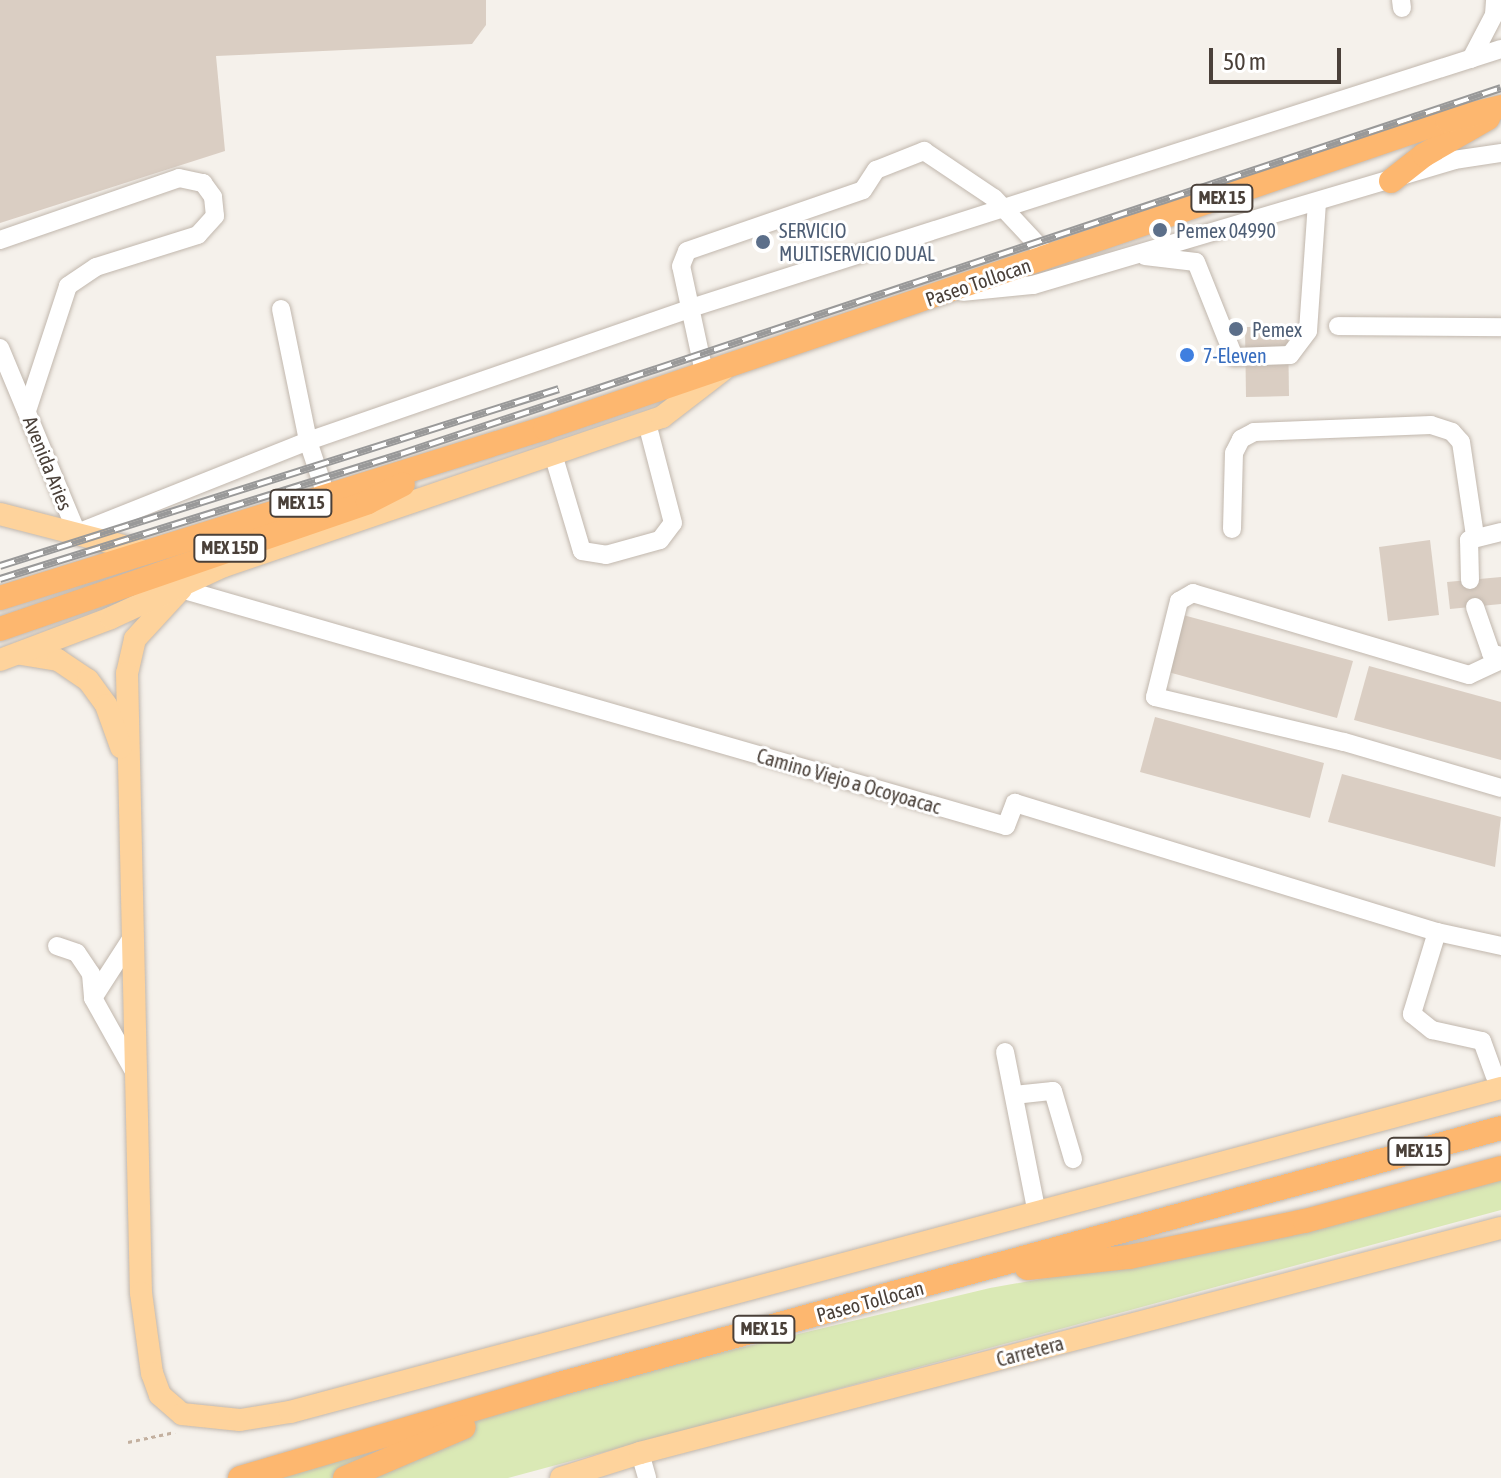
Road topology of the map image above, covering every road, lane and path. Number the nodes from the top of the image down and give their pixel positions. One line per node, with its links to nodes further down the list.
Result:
1 (1495, 0): 3 (street)
2 (1501, 49): 3 (street)
3 (1471, 59): 10 (street)
4 (1501, 94): 6 (highway)
5 (1501, 109): 6 (highway, Paseo Tollocan / MEX 15); 8 (highway)
6 (1447, 120): 13 (highway, Paseo Tollocan / MEX 15)
7 (1501, 153): 8 (street)
8 (1391, 181): 9 (street)
9 (1317, 203): 12 (street); 12 (street)
10 (1002, 208): 13 (street); 15 (street); 15 (street)
11 (0, 240): 22 (street)
12 (1119, 257): 14 (street)
13 (1050, 258): 14 (highway, Paseo Tollocan / MEX 15)
14 (945, 294): 20 (highway, Paseo Tollocan / MEX 15)
15 (691, 308): 21 (street); 24 (street)
16 (281, 309): 24 (street)
17 (1338, 326): 18 (street)
18 (1501, 327)
19 (1, 354): 22 (street, Avenida Aries)
20 (731, 364): 21 (highway, Paseo Tollocan / MEX 15); 23 (main road)
21 (704, 372): 26 (highway, Paseo Tollocan / MEX 15)
22 (27, 411): 31 (street, Avenida Aries)
23 (647, 423): 25 (main road); 25 (street)
24 (308, 441): 27 (street); 31 (street)
25 (553, 454): 35 (main road)
26 (455, 457): 27 (highway, MEX 15); 38 (highway, MEX 15D)
27 (326, 495): 33 (highway, MEX 15)
28 (0, 514): 31 (main road)
29 (1232, 529): 32 (street)
30 (1501, 532): 32 (street)
31 (77, 533): 33 (main road)
32 (1475, 536): 34 (street)
33 (147, 552): 36 (highway, MEX 15)
34 (1470, 580)
35 (181, 589): 39 (main road); 41 (main road); 43 (street, Camino Viejo a Ocoyoacac)
36 (0, 598)
37 (1475, 607): 40 (street)
38 (0, 629)
39 (10, 657): 41 (main road)
40 (1501, 658): 42 (street)
41 (128, 776): 44 (main road)
42 (1501, 788)
43 (1437, 932): 46 (street, Camino Viejo a Ocoyoacac); 50 (street)
44 (131, 939): 47 (street); 49 (main road)
45 (57, 946): 47 (street)
46 (1501, 946)
47 (93, 998): 49 (street)
48 (1005, 1052): 51 (street)
49 (135, 1073): 55 (main road)
50 (1498, 1082): 55 (main road)
51 (1014, 1095): 53 (street); 55 (street)
52 (1501, 1128): 57 (highway, Paseo Tollocan / MEX 15)
53 (1073, 1159)
54 (1501, 1168): 57 (highway)
55 (1037, 1214)
56 (1501, 1228): 61 (main road, Carretera)
57 (969, 1274): 58 (highway, Paseo Tollocan / MEX 15)
58 (559, 1384): 62 (highway, Paseo Tollocan / MEX 15); 63 (highway)
59 (181, 1431): 60 (path)
60 (128, 1442)
61 (640, 1453): 64 (main road, Carretera); 65 (street)
62 (240, 1478)
63 (345, 1478)
64 (561, 1478)
65 (647, 1478)

